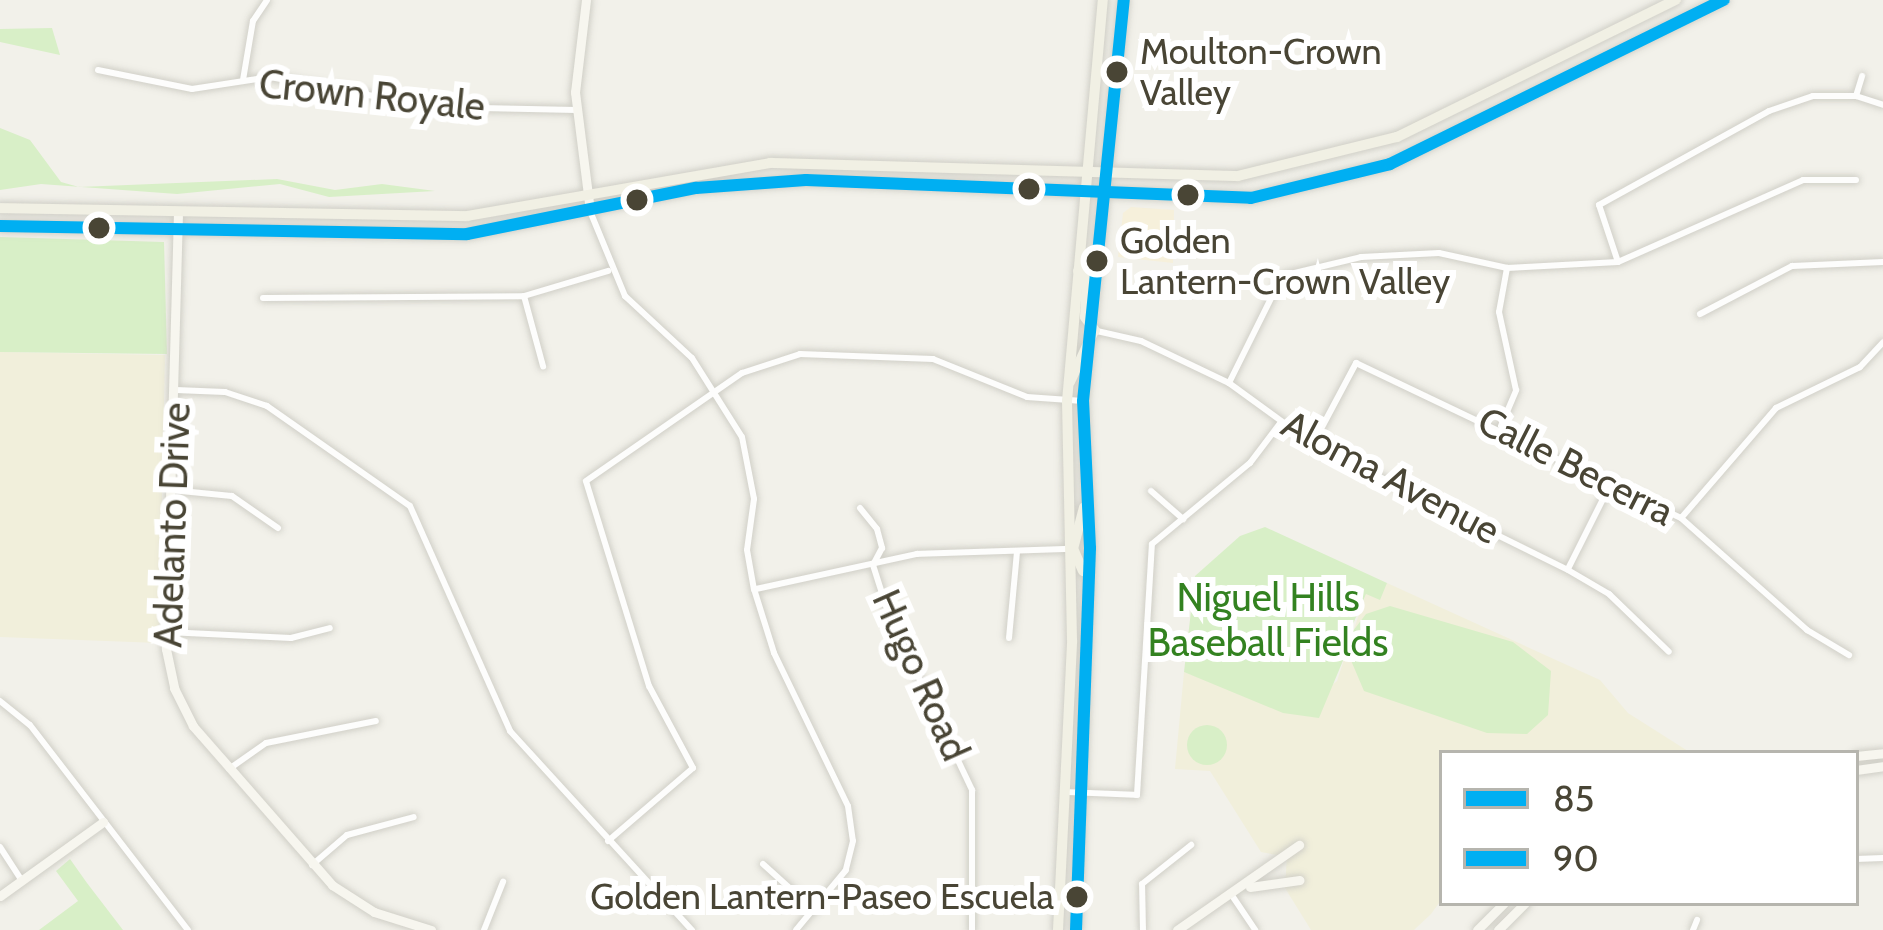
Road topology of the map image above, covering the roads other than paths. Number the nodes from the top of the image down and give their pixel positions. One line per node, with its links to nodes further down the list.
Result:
1 (267, 0): 9 (street)
2 (586, 0): 12 (street)
3 (1103, 0): 13 (main road)
4 (1124, 0): 14 (main road)
5 (1676, 0): 14 (main road)
6 (1724, 0): 18 (main road)
7 (98, 70): 9 (street, Crown Royale)
8 (1862, 76): 10 (street)
9 (243, 80): 12 (street, Crown Royale)
10 (1856, 96): 11 (street); 24 (street)
11 (1883, 105)
12 (576, 110): 16 (street)
13 (1087, 174): 14 (main road); 16 (main road); 17 (main road)
14 (1109, 174): 18 (main road)
15 (1856, 180): 24 (street)
16 (586, 194): 20 (street); 21 (main road)
17 (1084, 195): 18 (main road); 20 (main road); 28 (main road)
18 (1109, 195): 32 (main road)
19 (0, 208): 21 (main road)
20 (590, 211): 23 (main road); 27 (street)
21 (178, 214): 23 (street, Adelanto Drive)
22 (0, 226): 23 (main road)
23 (177, 232): 37 (street, Adelanto Drive)
24 (1618, 262): 26 (street)
25 (1883, 262): 31 (street)
26 (1507, 268): 36 (street); 42 (street)
27 (608, 271): 29 (street); 38 (street)
28 (1078, 271): 32 (main road); 35 (main road)
29 (524, 296): 30 (street); 34 (street)
30 (263, 298)
31 (1700, 314)
32 (1095, 331): 35 (main road); 36 (street, Aloma Avenue); 40 (main road)
33 (1883, 343): 49 (street)
34 (543, 366)
35 (1070, 382): 39 (main road)
36 (1229, 382): 41 (street, Aloma Avenue)
37 (176, 390): 45 (street, Adelanto Drive); 70 (street)
38 (716, 392): 39 (street); 56 (street); 70 (street)
39 (1067, 401): 40 (street); 52 (main road)
40 (1083, 401): 47 (main road)
41 (1281, 422): 43 (street, Aloma Avenue); 50 (street)
42 (1501, 427): 43 (street, Calle Becerra); 44 (street, Calle Becerra)
43 (1312, 444): 55 (street, Aloma Avenue)
44 (1612, 481): 49 (street, Calle Becerra); 55 (street)
45 (171, 490): 51 (street); 59 (street, Adelanto Drive)
46 (1151, 491): 50 (street)
47 (1087, 504): 52 (main road); 57 (main road)
48 (860, 508): 54 (street, Hugo Road)
49 (1681, 518): 62 (street, Calle Becerra)
50 (1183, 519): 67 (street)
51 (278, 528)
52 (1073, 549): 53 (street); 57 (main road); 66 (main road)
53 (1017, 550): 54 (street); 60 (street)
54 (873, 565): 56 (street); 91 (street, Hugo Road)
55 (1568, 570): 61 (street, Aloma Avenue)
56 (754, 589): 84 (street)
57 (1088, 619): 67 (main road)
58 (330, 628): 59 (street)
59 (167, 632): 65 (street, Adelanto Drive)
60 (1009, 638)
61 (1670, 652)
62 (1849, 656)
63 (0, 701): 69 (street)
64 (376, 722): 65 (street)
65 (230, 769): 75 (street, Adelanto Drive)
66 (1066, 792): 67 (street); 92 (main road)
67 (1081, 794): 93 (main road)
68 (414, 817): 75 (street)
69 (104, 822): 78 (street); 86 (street)
70 (608, 841): 89 (street)
71 (1191, 845): 94 (street)
72 (1299, 845): 79 (street)
73 (0, 847): 78 (street)
74 (764, 864): 84 (street)
75 (312, 865): 87 (street, Adelanto Drive)
76 (1300, 880): 79 (street)
77 (503, 882): 88 (street)
78 (23, 884): 80 (street)
79 (1245, 889): 81 (street)
80 (0, 896)
81 (1233, 897): 95 (street); 96 (street)
82 (1501, 906): 97 (street)
83 (1522, 906): 98 (street)
84 (815, 910): 90 (street)
85 (1696, 920): 99 (street)
86 (188, 930)
87 (431, 930)
88 (484, 930)
89 (692, 930)
90 (796, 930)
91 (972, 930)
92 (1058, 930)
93 (1076, 930)
94 (1143, 930)
95 (1177, 930)
96 (1255, 930)
97 (1477, 930)
98 (1498, 930)
99 (1693, 930)

